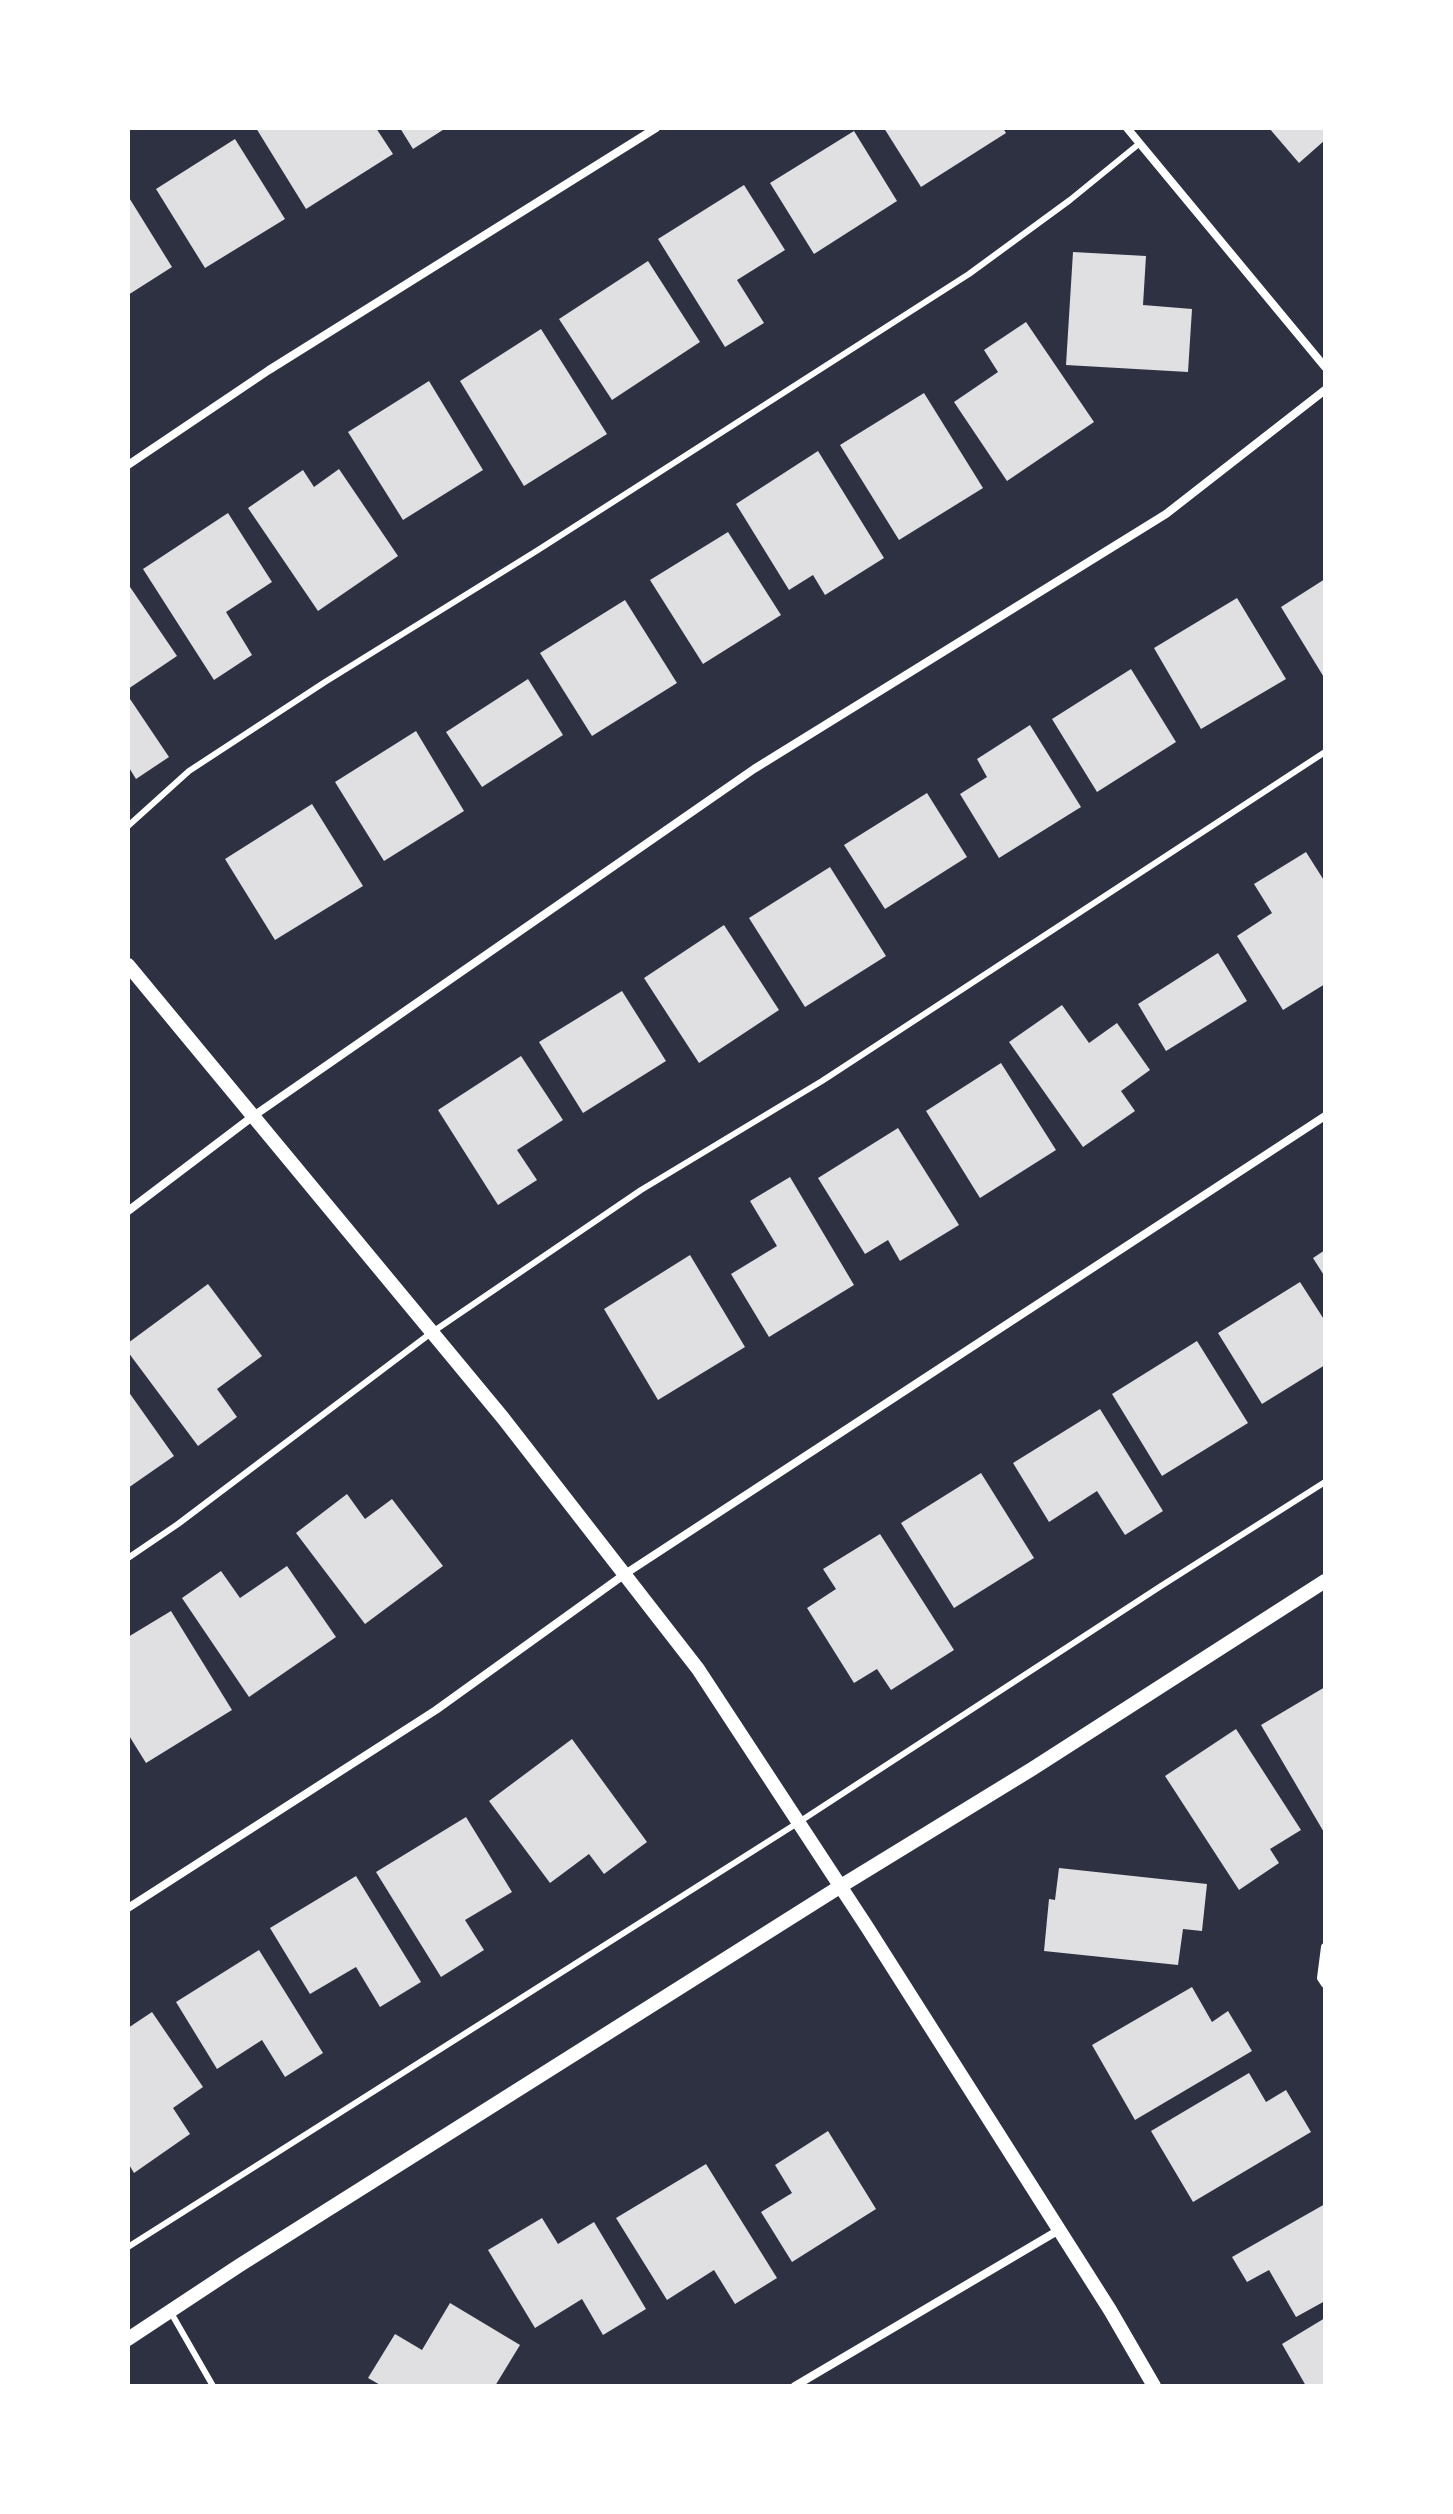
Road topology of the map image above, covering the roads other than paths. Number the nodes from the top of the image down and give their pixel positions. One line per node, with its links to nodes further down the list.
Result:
1 (656, 128): 6 (street)
2 (1127, 128): 3 (street)
3 (1140, 143): 4 (street); 8 (lane)
4 (1325, 367)
5 (1325, 390): 11 (street)
6 (128, 465)
7 (1325, 752): 13 (lane)
8 (128, 826)
9 (128, 965): 11 (street)
10 (1325, 1116): 16 (street)
11 (252, 1117): 12 (street); 13 (street)
12 (128, 1211)
13 (431, 1333): 15 (lane); 16 (street)
14 (1325, 1482): 18 (lane)
15 (128, 1558)
16 (625, 1574): 18 (street); 20 (street)
17 (1325, 1581): 19 (street)
18 (799, 1822): 19 (street); 24 (lane)
19 (841, 1886): 23 (street); 25 (street)
20 (128, 1908)
21 (1325, 1947): 22 (street)
22 (1325, 1984)
23 (1059, 2230): 28 (street); 29 (street)
24 (128, 2247)
25 (170, 2311): 26 (street); 27 (lane)
26 (128, 2339)
27 (213, 2386)
28 (795, 2386)
29 (1154, 2386)

